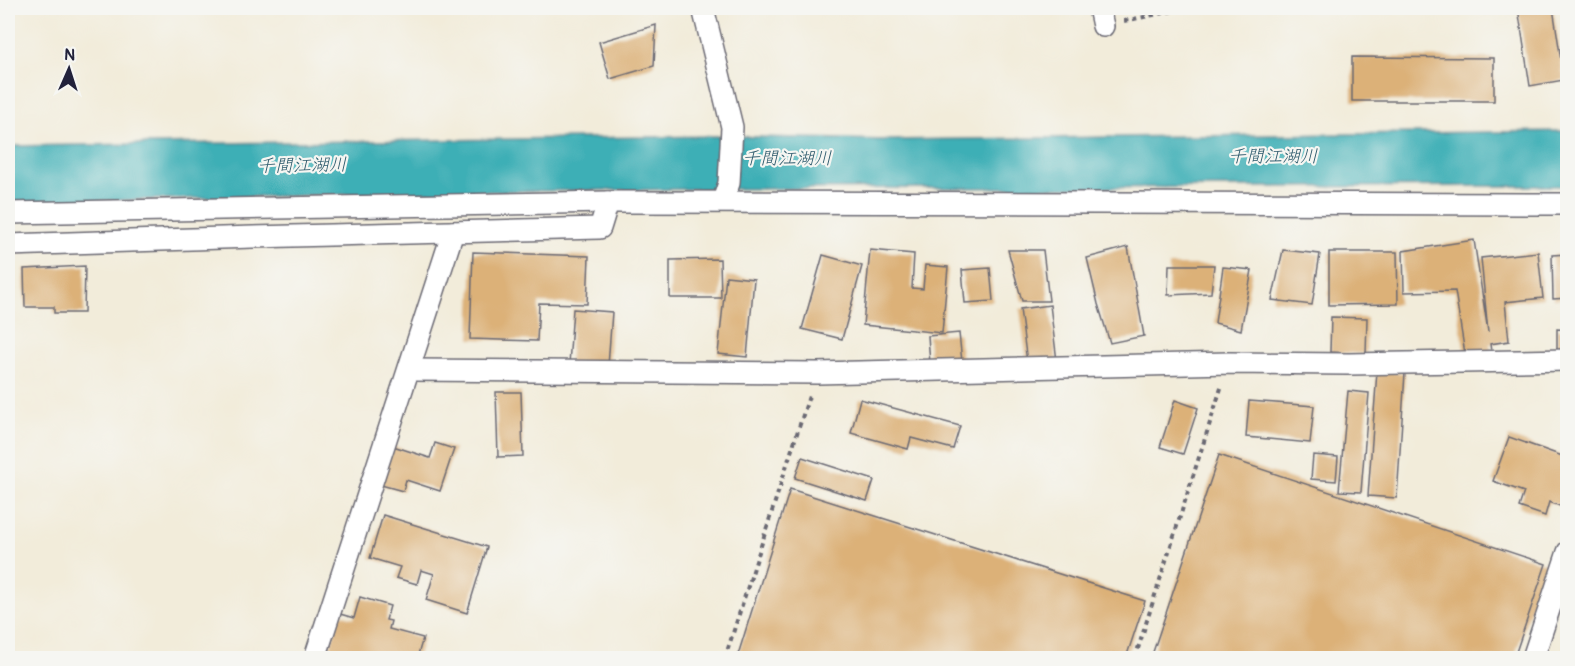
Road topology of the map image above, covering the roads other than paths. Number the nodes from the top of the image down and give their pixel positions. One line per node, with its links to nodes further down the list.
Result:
1 (703, 8): 2 (street)
2 (726, 192): 3 (street); 4 (street)
3 (608, 202): 5 (street); 6 (street)
4 (1568, 204)
5 (8, 213)
6 (453, 232): 7 (street); 9 (street)
7 (8, 245)
8 (1568, 360): 9 (street)
9 (409, 370): 11 (street)
10 (1568, 552): 12 (street)
11 (315, 658)
12 (1533, 658)

